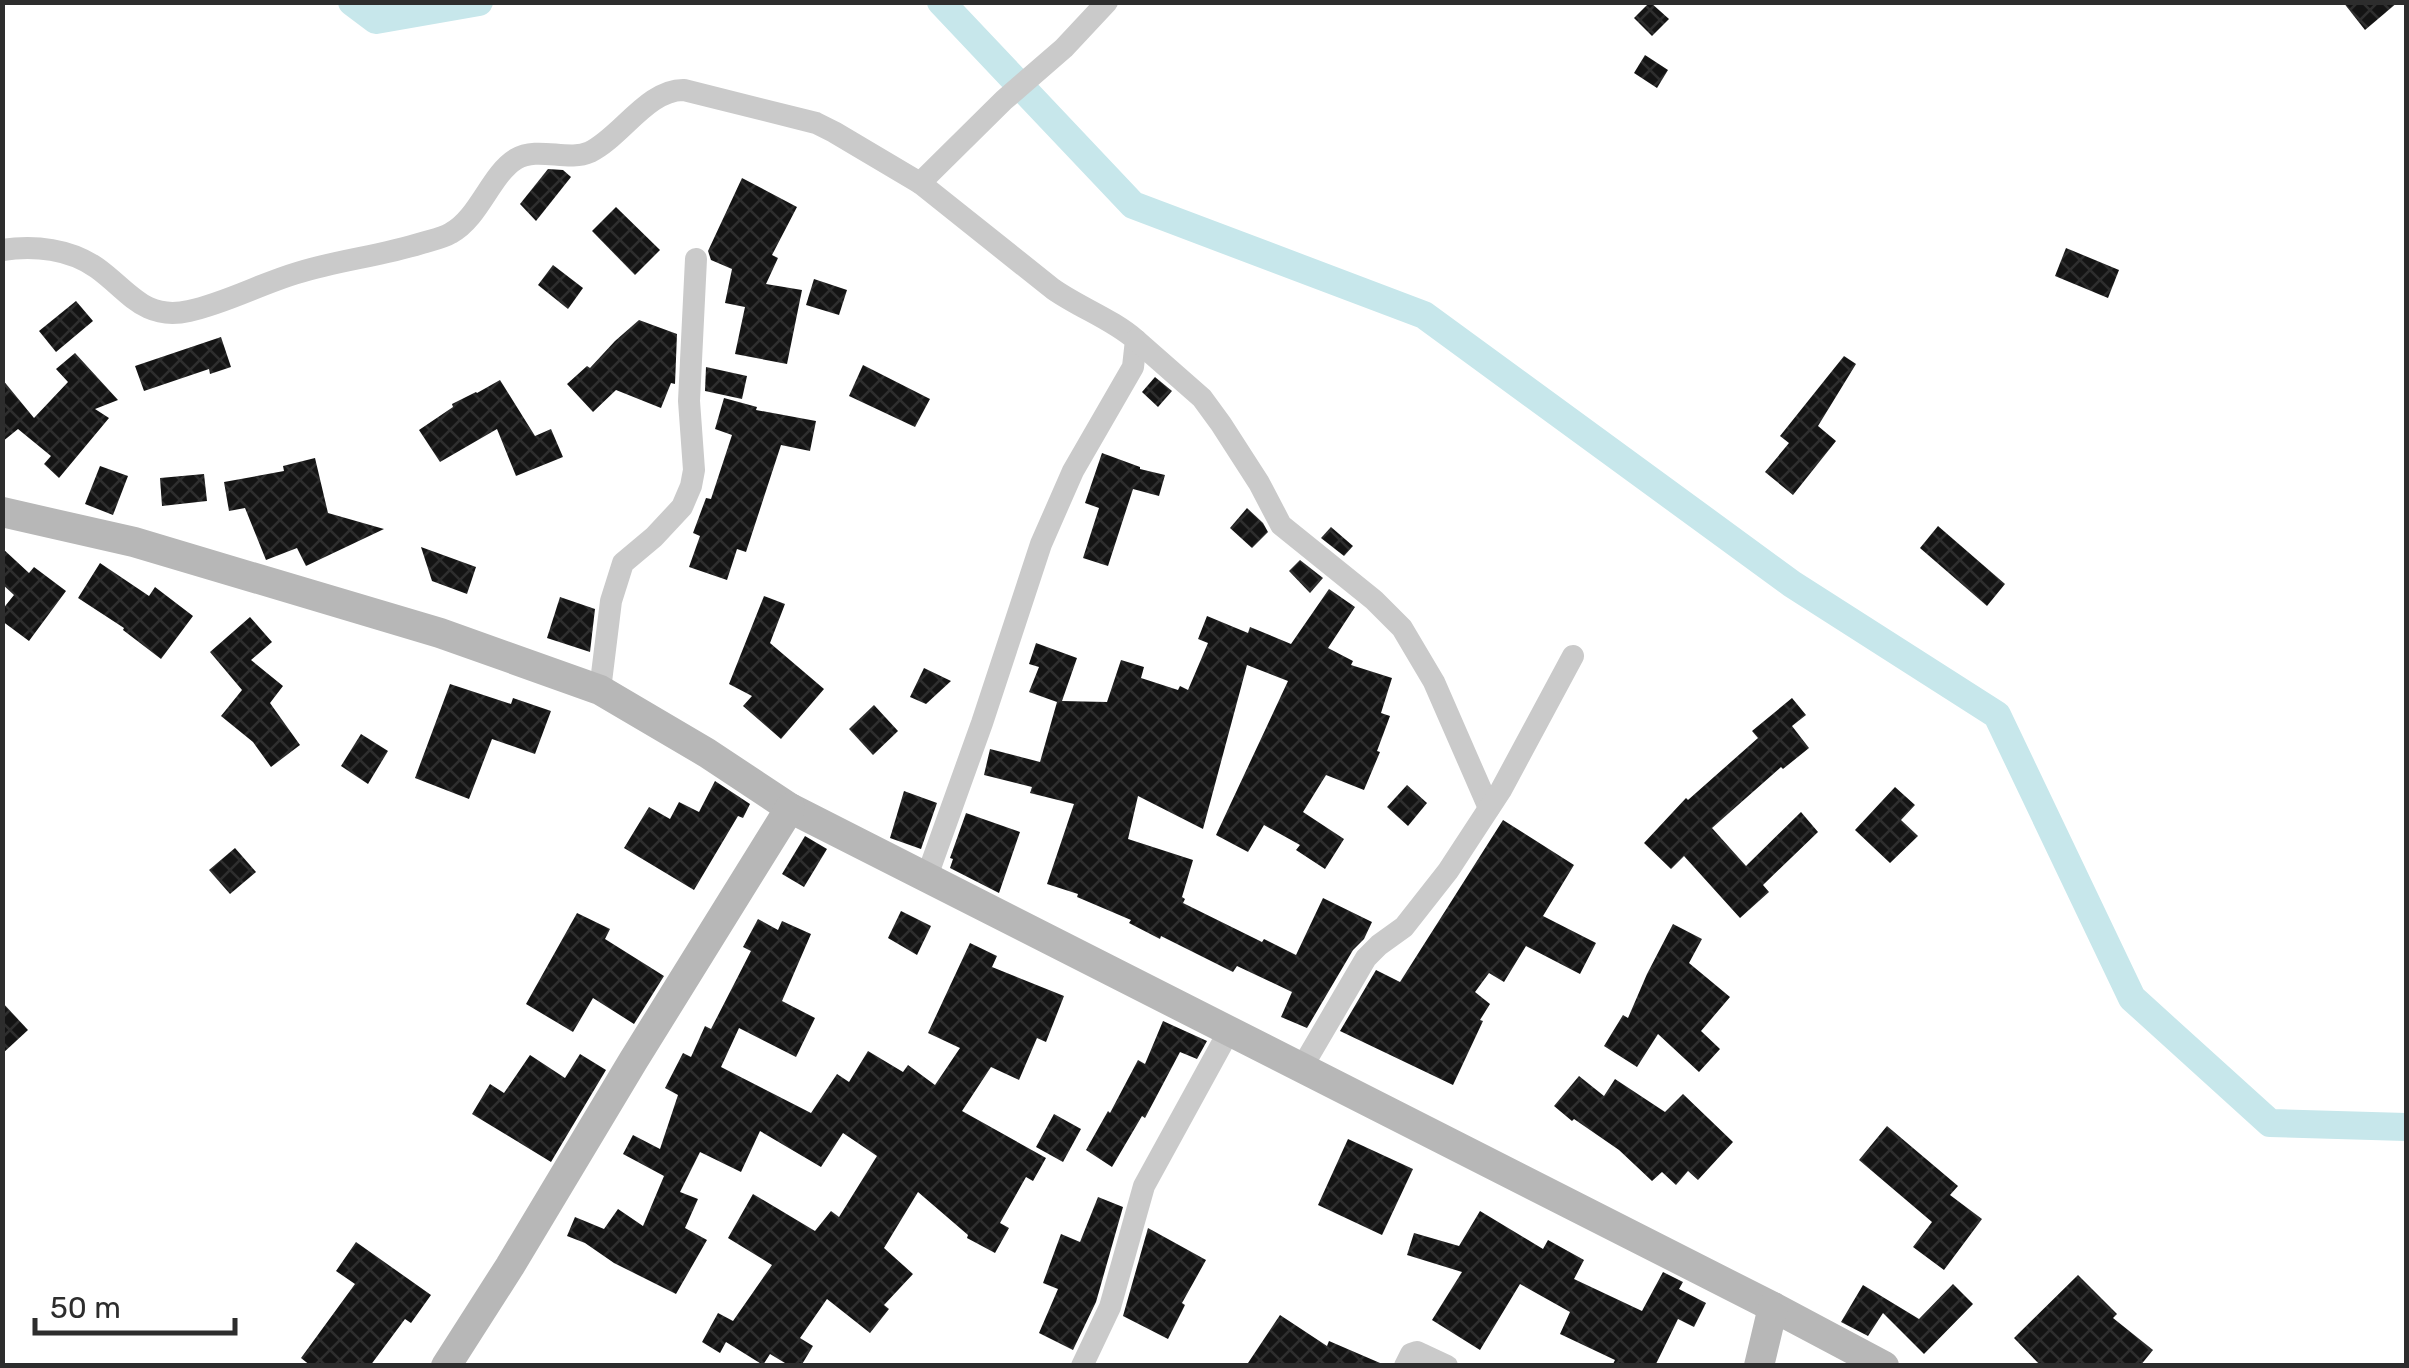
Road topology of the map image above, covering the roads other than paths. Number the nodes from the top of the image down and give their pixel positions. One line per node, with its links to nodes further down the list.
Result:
1 (1107, 2): 2 (street)
2 (920, 183): 3 (street); 5 (street)
3 (2, 250)
4 (696, 259): 8 (street)
5 (1136, 340): 10 (street); 11 (street)
6 (2, 512): 8 (main road)
7 (1573, 656): 10 (street)
8 (600, 690): 9 (main road)
9 (790, 808): 11 (main road); 15 (main road)
10 (1489, 808): 13 (street)
11 (926, 879): 12 (main road)
12 (1229, 1031): 13 (main road); 16 (street)
13 (1301, 1069): 14 (main road)
14 (1772, 1307): 19 (main road); 20 (main road)
15 (446, 1366)
16 (1082, 1366)
17 (1405, 1366): 18 (street)
18 (1447, 1366)
19 (1758, 1366)
20 (1884, 1366)

